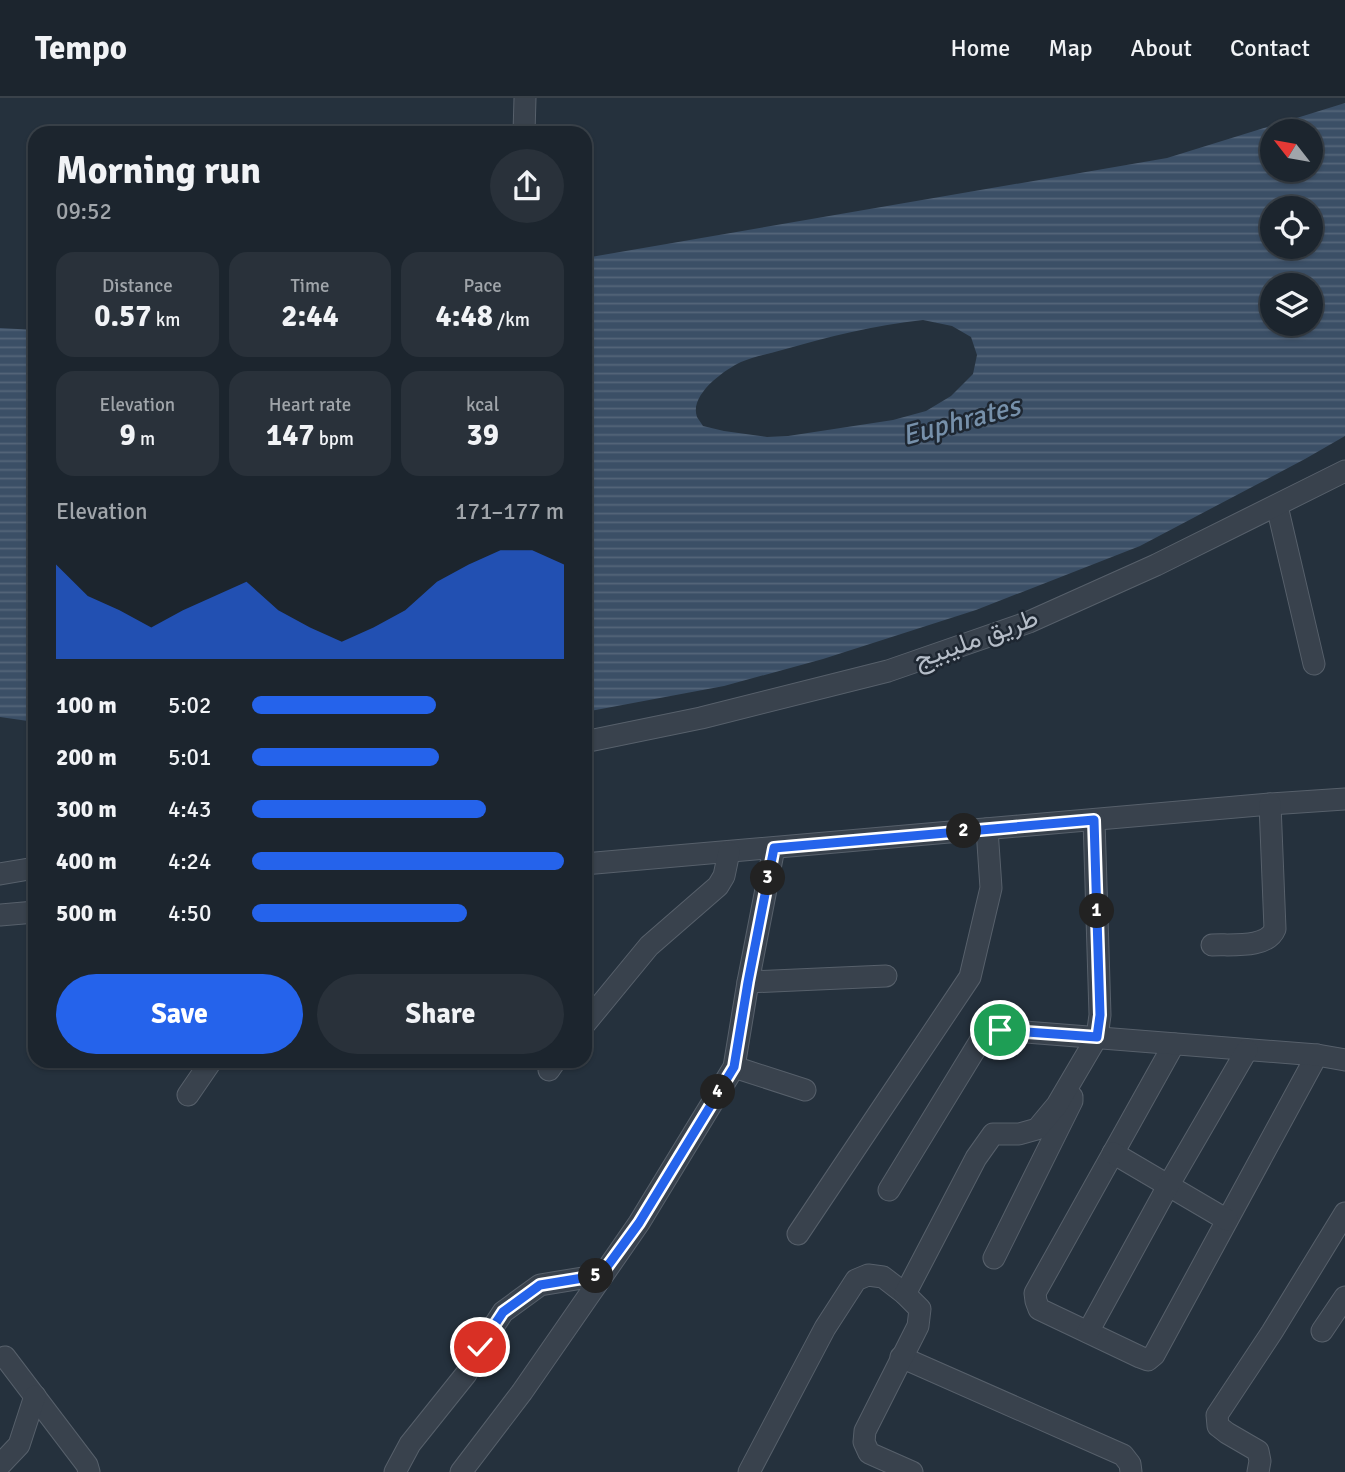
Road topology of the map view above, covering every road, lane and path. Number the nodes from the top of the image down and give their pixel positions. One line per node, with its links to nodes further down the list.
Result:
1 (525, 98): 2 (street)
2 (524, 126)
3 (1345, 471): 4 (street, طريق مليبيج)
4 (1277, 506): 5 (street); 6 (street, طريق مليبيج)
5 (1314, 664)
6 (592, 740)
7 (1345, 799): 8 (street)
8 (1270, 804): 9 (street); 18 (street)
9 (1094, 820): 10 (street); 22 (street)
10 (987, 829): 11 (street); 37 (street)
11 (774, 848): 12 (street); 20 (street)
12 (729, 852): 13 (street); 21 (street)
13 (592, 863)
14 (28, 869): 15 (street)
15 (0, 874)
16 (28, 913): 17 (street)
17 (0, 915)
18 (1212, 945)
19 (886, 976): 20 (street)
20 (748, 982): 27 (street)
21 (592, 1014)
22 (1097, 1037): 23 (street); 29 (street); 34 (street)
23 (1174, 1044): 24 (street); 32 (street)
24 (1247, 1050): 25 (street); 33 (street)
25 (1317, 1055): 26 (street); 36 (street)
26 (1345, 1060)
27 (734, 1067): 30 (street); 39 (street)
28 (207, 1068): 31 (street)
29 (1074, 1077): 38 (street); 40 (street)
30 (806, 1090)
31 (188, 1095)
32 (1113, 1153): 33 (street); 43 (street)
33 (1168, 1186): 36 (street); 43 (street)
34 (890, 1190)
35 (1345, 1213): 54 (street)
36 (1227, 1220): 43 (street)
37 (798, 1234)
38 (994, 1258)
39 (601, 1275): 49 (street); 50 (street)
40 (905, 1294): 45 (street); 51 (street)
41 (1345, 1297): 42 (street)
42 (1322, 1331)
43 (1088, 1332)
44 (2, 1356): 46 (street)
45 (901, 1357): 52 (street); 53 (street)
46 (35, 1396): 47 (street); 48 (street)
47 (0, 1465)
48 (89, 1472)
49 (395, 1472)
50 (461, 1472)
51 (749, 1472)
52 (912, 1472)
53 (1131, 1472)
54 (1258, 1472)

